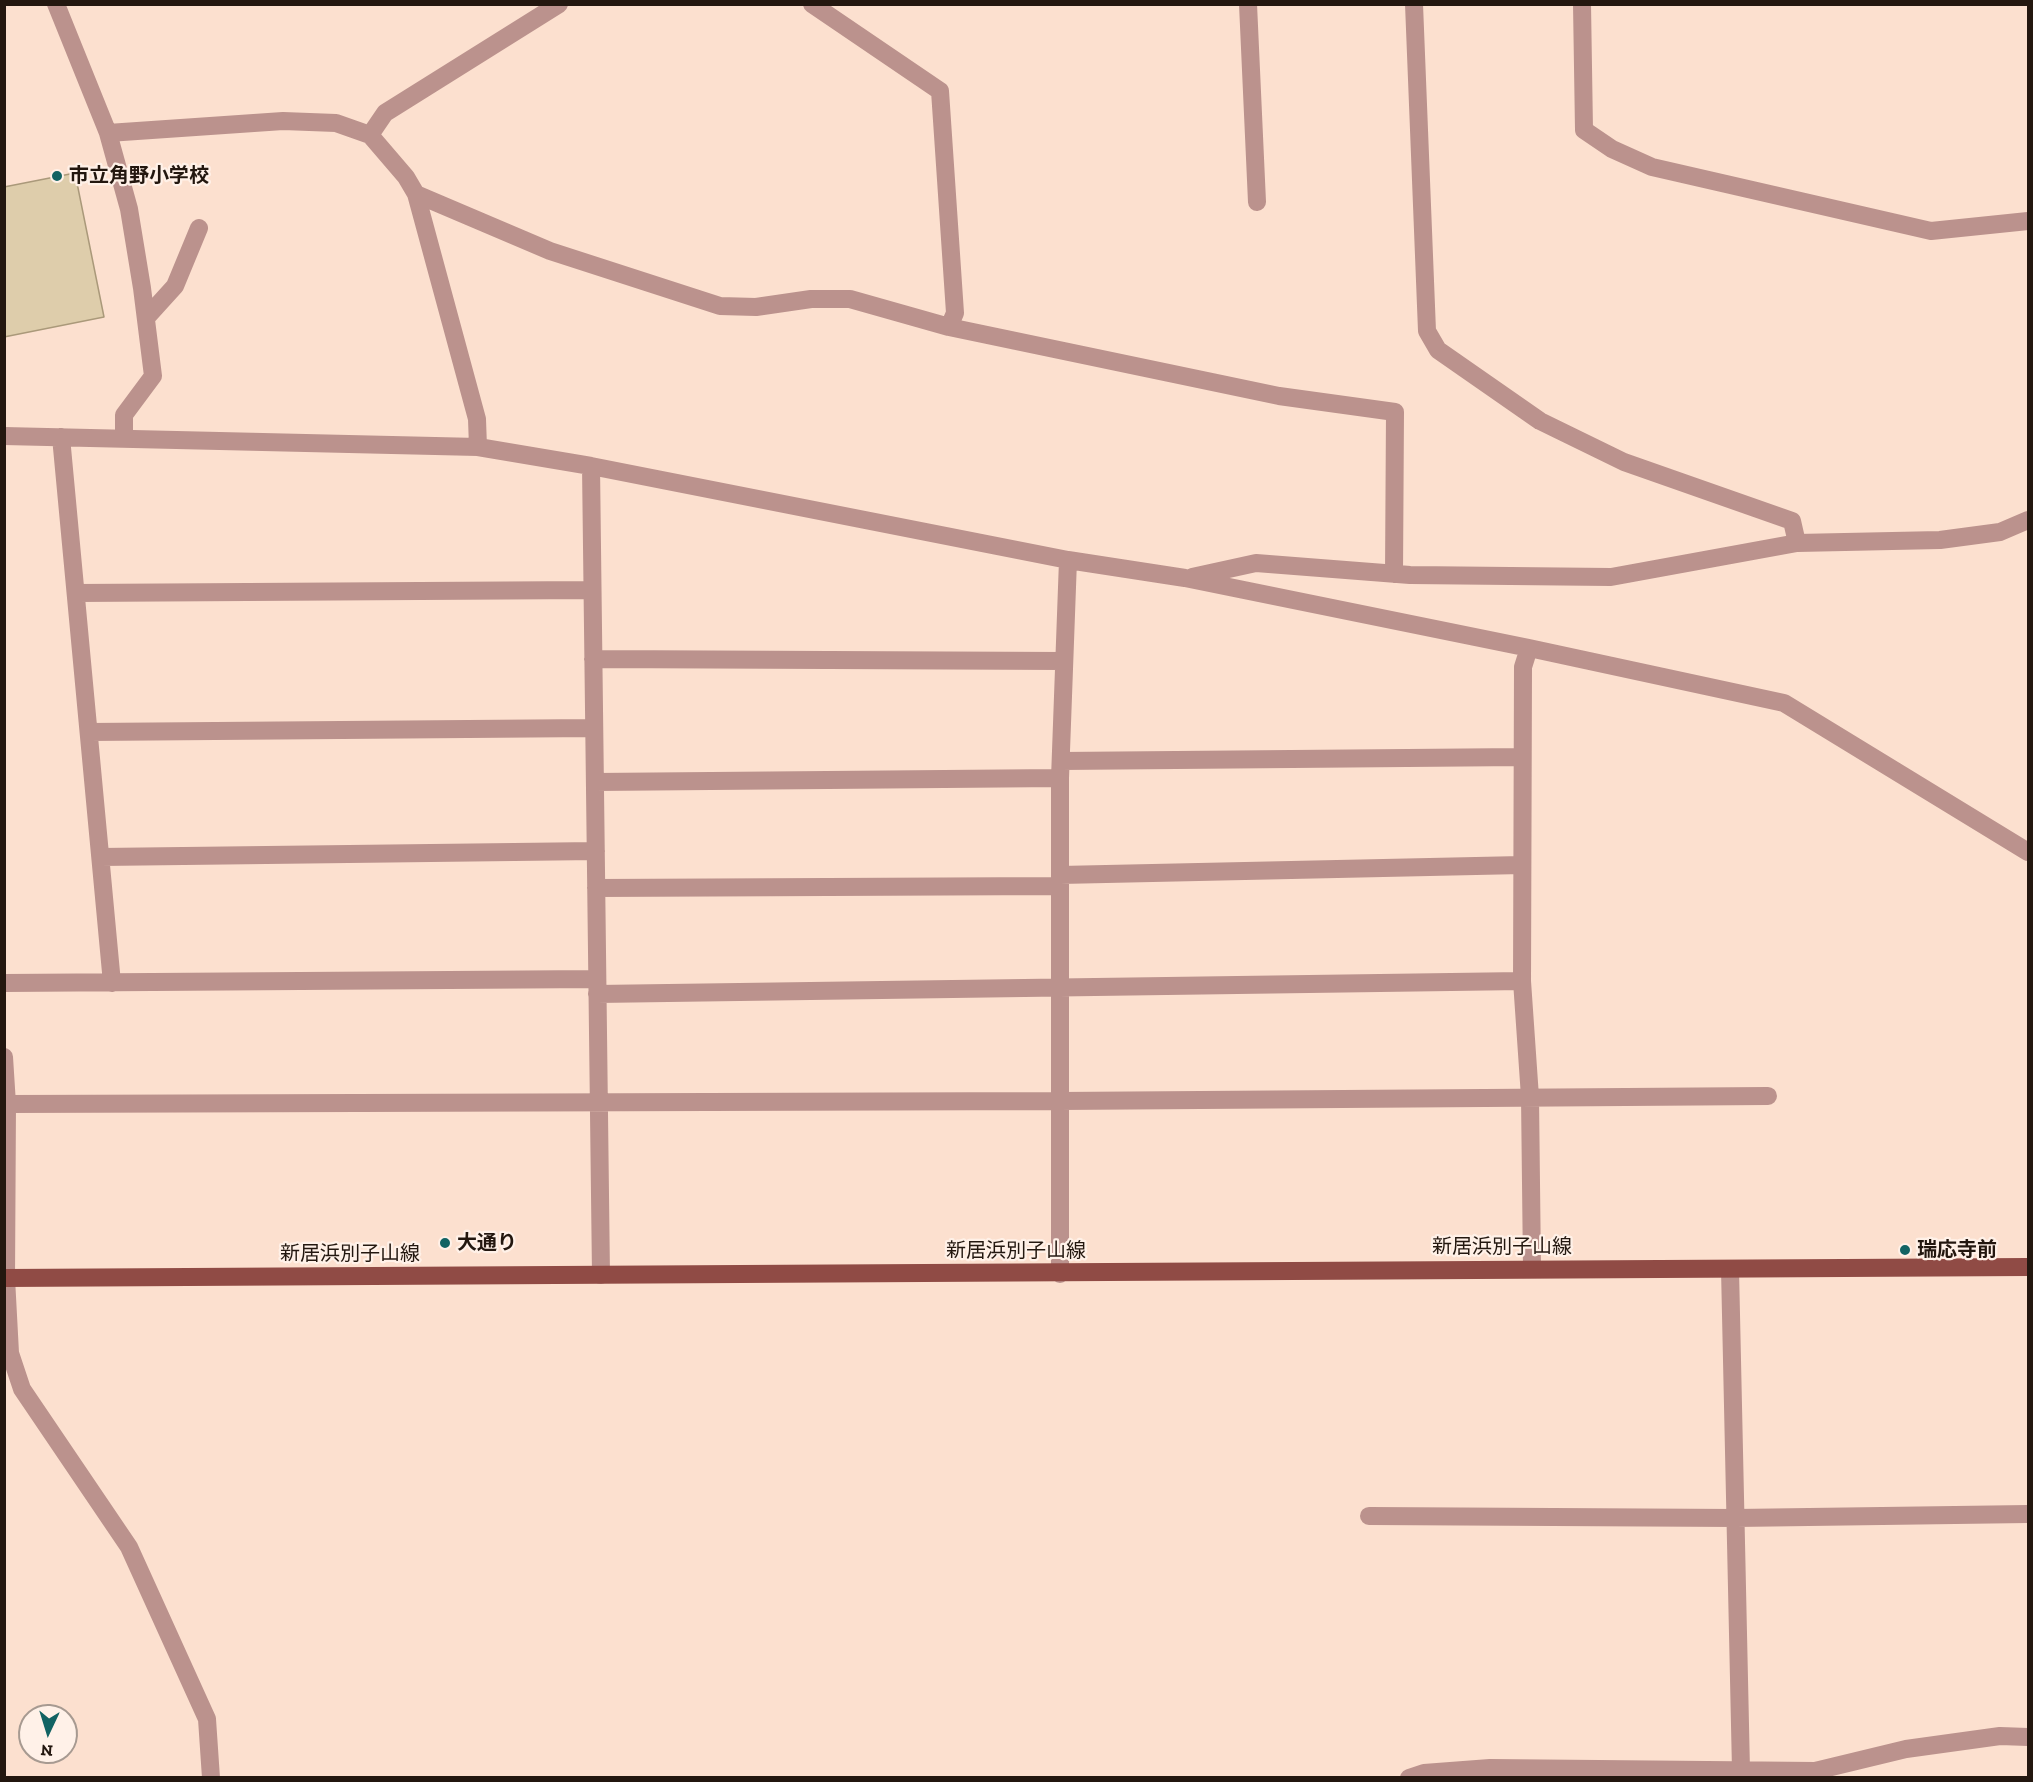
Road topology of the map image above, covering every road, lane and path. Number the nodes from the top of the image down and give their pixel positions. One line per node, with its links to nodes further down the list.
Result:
1 (56, 4): 7 (street)
2 (559, 4): 8 (street)
3 (812, 4): 14 (street)
4 (1248, 4): 10 (street)
5 (1414, 4): 21 (street)
6 (1582, 4): 11 (street)
7 (108, 133): 8 (street); 13 (street)
8 (370, 135): 9 (street)
9 (416, 194): 14 (street); 18 (street)
10 (1257, 202)
11 (2028, 221)
12 (199, 228): 13 (street)
13 (146, 318): 17 (street)
14 (949, 327): 23 (street)
15 (4, 436): 16 (street)
16 (61, 436): 17 (street); 26 (street)
17 (124, 438): 18 (street)
18 (478, 447): 19 (street)
19 (591, 466): 22 (street); 25 (street)
20 (2028, 520): 21 (street)
21 (1797, 543): 23 (street)
22 (1068, 560): 24 (street); 29 (street)
23 (1394, 574): 24 (street)
24 (1185, 578): 27 (street)
25 (592, 590): 26 (street); 28 (street)
26 (76, 593): 31 (street)
27 (1529, 648): 32 (street); 36 (street)
28 (593, 659): 29 (street); 30 (street)
29 (1064, 661): 33 (street)
30 (594, 728): 31 (street); 34 (street)
31 (89, 732): 37 (street)
32 (1522, 757): 33 (street); 38 (street)
33 (1061, 769): 34 (street); 39 (street)
34 (595, 782): 35 (street)
35 (596, 850): 37 (street); 40 (street)
36 (2028, 852)
37 (101, 857): 43 (street)
38 (1522, 865): 39 (street); 41 (street)
39 (1060, 880): 40 (street); 45 (street)
40 (596, 888): 44 (street)
41 (1522, 981): 45 (street); 48 (street)
42 (4, 983): 43 (street)
43 (112, 983): 44 (street)
44 (597, 987): 45 (street); 50 (street)
45 (1060, 988): 49 (street)
46 (4, 1057): 51 (street)
47 (1767, 1095): 48 (street)
48 (1530, 1097): 49 (street); 53 (street)
49 (1059, 1101): 50 (street); 55 (street)
50 (598, 1102): 51 (street); 56 (street)
51 (7, 1104): 57 (street)
52 (2028, 1267): 54 (main road, 新居浜別子山線)
53 (1532, 1269): 54 (main road, 新居浜別子山線); 55 (main road, 新居浜別子山線)
54 (1730, 1269): 60 (street)
55 (1060, 1274): 56 (main road, 新居浜別子山線)
56 (601, 1275): 57 (main road, 新居浜別子山線)
57 (5, 1278): 63 (street)
58 (2028, 1514): 60 (street)
59 (1368, 1516): 60 (street)
60 (1736, 1518): 62 (street)
61 (2028, 1737): 62 (street)
62 (1742, 1770): 64 (street)
63 (211, 1778)
64 (1409, 1778)

